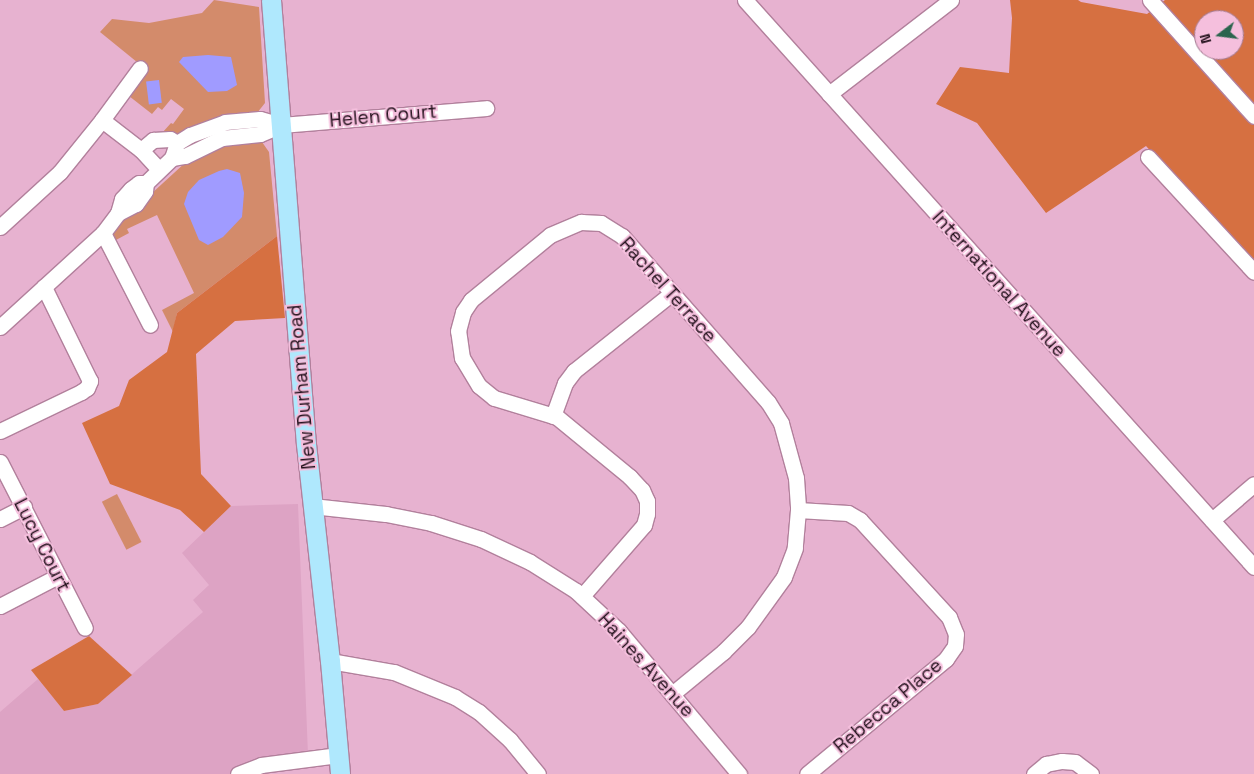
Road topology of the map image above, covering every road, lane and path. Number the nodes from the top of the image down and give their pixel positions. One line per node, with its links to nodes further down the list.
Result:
1 (271, 0): 10 (main road, New Durham Road)
2 (745, 0): 6 (street, International Avenue)
3 (951, 0): 6 (street)
4 (1150, 0): 8 (street)
5 (140, 68): 9 (street)
6 (829, 94): 31 (street, International Avenue)
7 (486, 108): 10 (street, Helen Court)
8 (1254, 116)
9 (102, 120): 12 (street); 16 (street)
10 (281, 125): 11 (street); 14 (street); 27 (main road, New Durham Road)
11 (177, 143): 12 (street); 14 (street)
12 (140, 150): 15 (street)
13 (1148, 157): 18 (street)
14 (172, 158): 15 (street)
15 (159, 169): 17 (street)
16 (0, 227)
17 (103, 233): 19 (street); 21 (street)
18 (1254, 272)
19 (44, 287): 22 (street); 24 (street)
20 (672, 294): 23 (street); 23 (street, Rachel Terrace); 29 (street, Rachel Terrace)
21 (150, 325)
22 (0, 327)
23 (553, 416): 34 (street, Rachel Terrace)
24 (0, 431)
25 (0, 462): 28 (street, Lucy Court)
26 (1254, 484): 31 (street)
27 (312, 506): 34 (street, Haines Avenue); 37 (main road, New Durham Road)
28 (24, 507): 30 (street); 33 (street, Lucy Court)
29 (798, 510): 38 (street, Rachel Terrace); 43 (street, Rebecca Place)
30 (0, 519)
31 (1212, 520): 32 (street, International Avenue)
32 (1254, 567)
33 (58, 576): 35 (street); 36 (street, Lucy Court)
34 (582, 596): 38 (street, Haines Avenue)
35 (0, 606)
36 (85, 628)
37 (330, 661): 39 (main road, New Durham Road); 41 (street)
38 (672, 694): 42 (street, Haines Avenue)
39 (339, 765): 40 (street)
40 (238, 774)
41 (538, 774)
42 (739, 774)
43 (807, 774)
44 (1034, 774): 45 (street)
45 (1091, 774)

